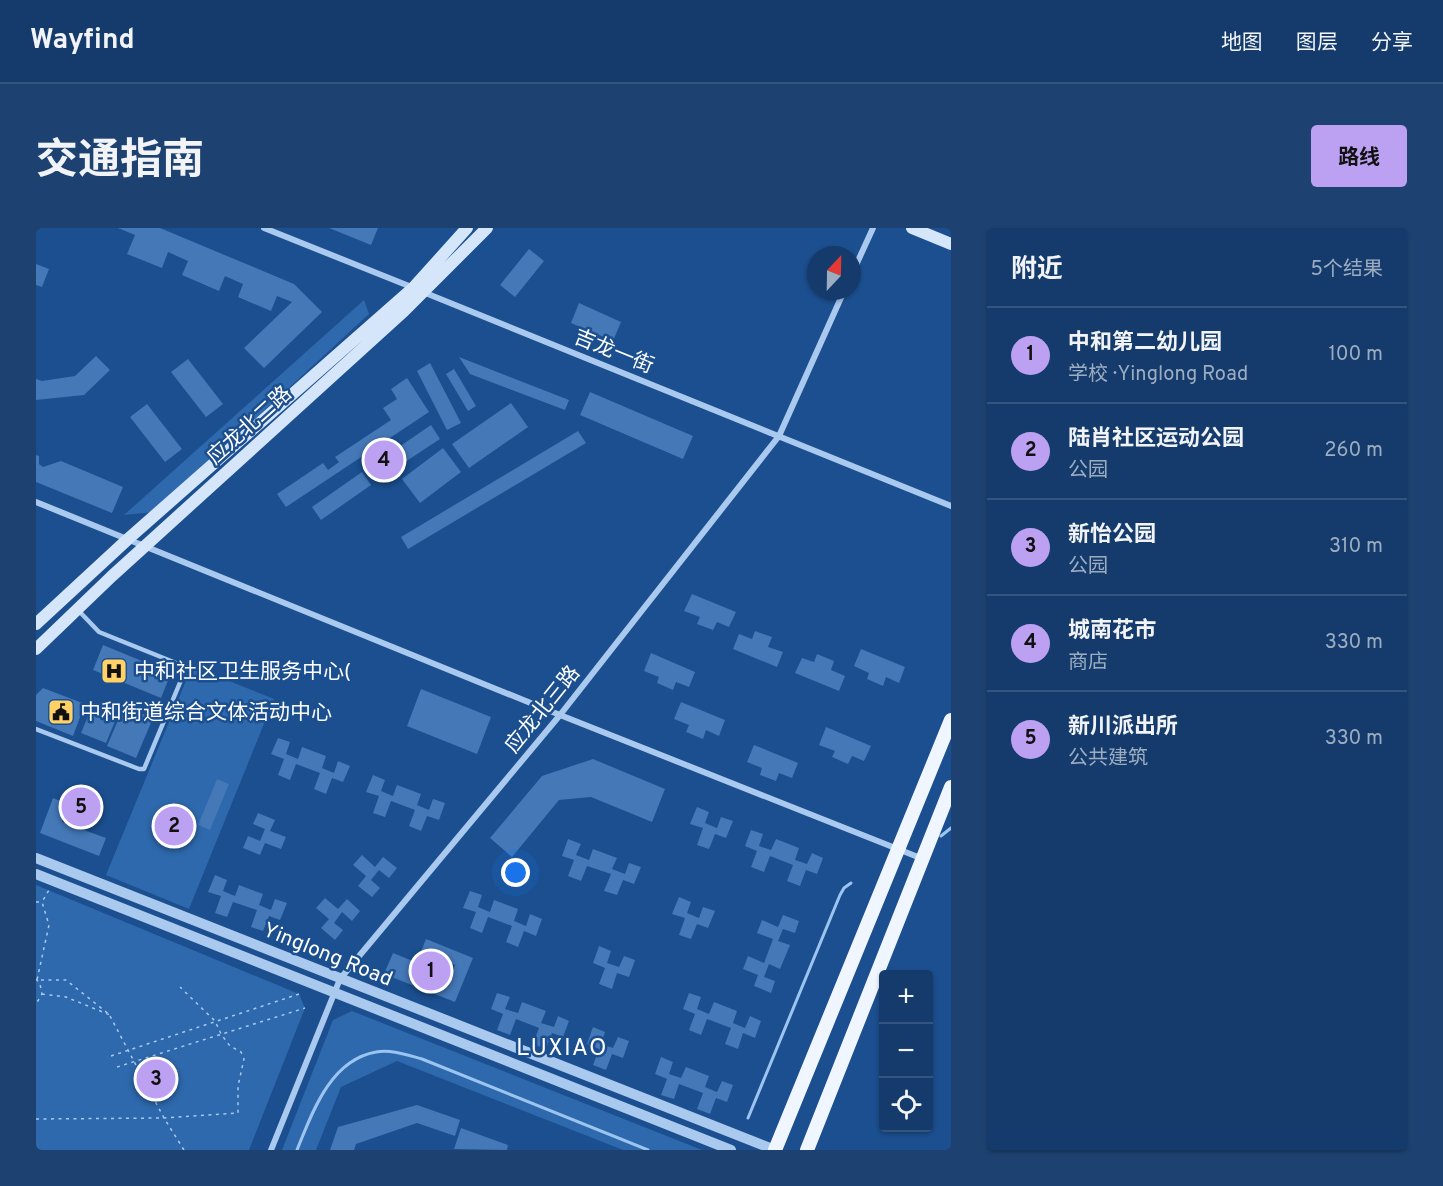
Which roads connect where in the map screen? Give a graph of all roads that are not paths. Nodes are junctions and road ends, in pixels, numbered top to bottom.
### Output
1 (264, 228) edge
2 (467, 228) edge
3 (487, 228) edge
4 (873, 228) edge
5 (912, 228) edge
6 (951, 244) edge
7 (861, 254) edge
8 (418, 290) junction
9 (840, 300) edge
10 (779, 436) junction
11 (36, 502) edge
12 (951, 506) edge
13 (128, 539) junction
14 (145, 546) junction
15 (77, 610) junction
16 (36, 624) edge
17 (36, 650) edge
18 (560, 715) junction
19 (951, 720) edge
20 (36, 729) edge
21 (951, 787) edge
22 (898, 850) junction
23 (36, 858) edge
24 (922, 859) junction
25 (36, 874) edge
26 (340, 979) junction
27 (334, 993) junction
28 (271, 1150) edge
29 (731, 1150) edge
30 (775, 1150) edge
31 (807, 1150) edge

1 - 8 street, 吉龙一街
2 - 8 main road, 应龙北二路
3 - 8 main road, 应龙北二路
4 - 7 street
5 - 6 main road
8 - 10 street, 吉龙一街
8 - 13 main road, 应龙北二路
8 - 14 main road, 应龙北二路
9 - 10 street, 应龙北三路
10 - 12 street, 吉龙一街
10 - 18 street, 应龙北三路
11 - 13 street
13 - 14 street
13 - 16 main road, 应龙北二路
14 - 15 main road, 应龙北二路
14 - 18 street
15 - 17 main road, 应龙北二路
15 - 20 lane
18 - 22 street
18 - 26 street, 应龙北三路
19 - 22 main road
21 - 24 main road
22 - 24 street
22 - 30 main road
23 - 26 street, Yinglong Road
24 - 31 main road
25 - 27 street, Yinglong Road
26 - 27 street, 应龙北三路
26 - 30 street, Yinglong Road
27 - 28 street, 应龙北三路
27 - 29 street, Yinglong Road

